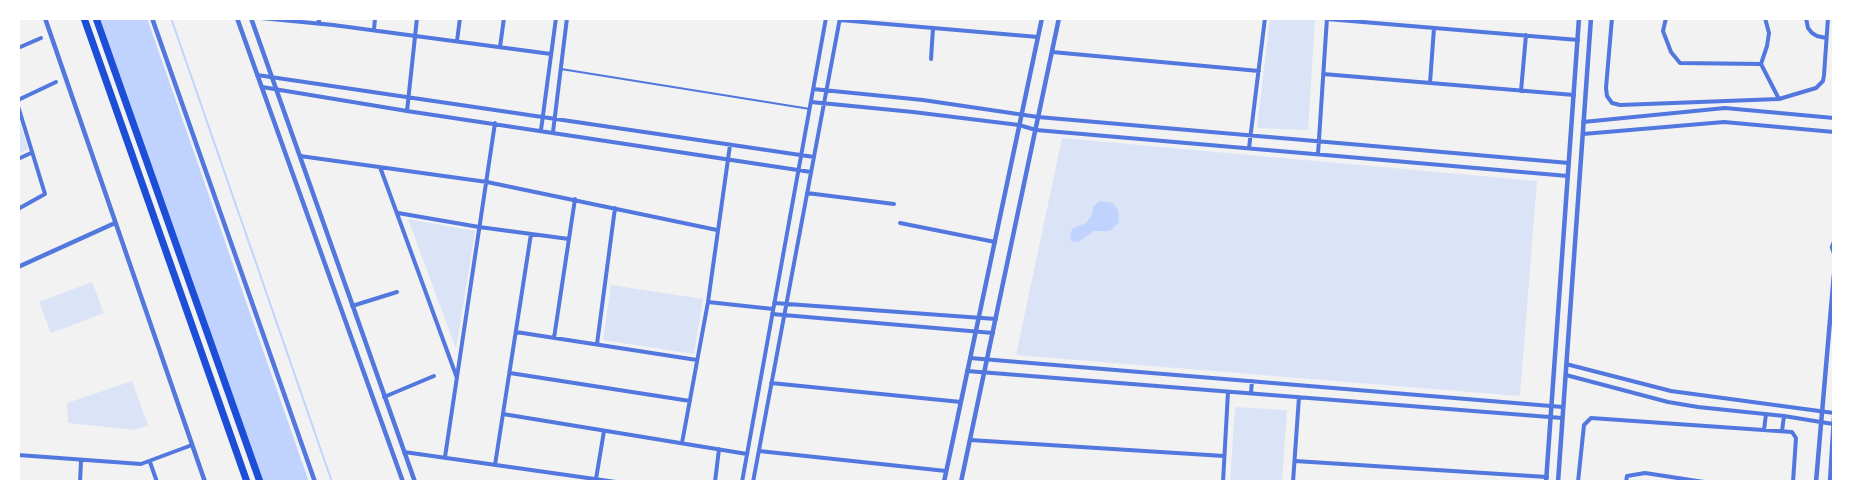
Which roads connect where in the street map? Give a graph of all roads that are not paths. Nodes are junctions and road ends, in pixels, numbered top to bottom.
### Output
1 (45, 18) edge
2 (84, 18) edge
3 (96, 18) edge
4 (152, 18) edge
5 (237, 18) edge
6 (251, 18) edge
7 (261, 18) edge
8 (318, 18) edge
9 (334, 18) edge
10 (375, 18) edge
11 (417, 18) edge
12 (460, 18) edge
13 (504, 18) edge
14 (556, 18) edge
15 (567, 18) edge
16 (826, 18) edge
17 (1042, 18) edge
18 (1059, 18) edge
19 (1265, 18) edge
20 (1327, 18) edge
21 (1579, 18) edge
22 (1591, 18) edge
23 (1612, 18) edge
24 (1666, 18) edge
25 (1765, 18) edge
26 (1806, 18) edge
27 (1828, 18) edge
28 (840, 19) edge
29 (320, 24) junction
30 (333, 25) junction
31 (933, 28) junction
32 (1434, 28) junction
33 (374, 30) junction
34 (1526, 35) junction
35 (415, 36) junction
36 (41, 38) dead end
37 (1038, 38) junction
38 (1826, 38) junction
39 (1578, 39) junction
40 (457, 41) junction
41 (500, 47) junction
42 (18, 48) edge
43 (1052, 52) junction
44 (551, 54) junction
45 (931, 59) dead end
46 (1761, 64) junction
47 (561, 69) junction
48 (1259, 71) junction
49 (1323, 74) junction
50 (257, 75) junction
51 (272, 77) junction
52 (56, 82) dead end
53 (1430, 83) junction
54 (262, 87) junction
55 (276, 89) junction
56 (813, 89) junction
57 (826, 91) junction
58 (1521, 91) junction
59 (1574, 96) junction
60 (409, 98) junction
61 (1779, 99) junction
62 (18, 100) edge
63 (811, 102) junction
64 (824, 104) junction
65 (18, 106) edge
66 (810, 109) junction
67 (407, 111) junction
68 (1021, 114) junction
69 (543, 117) junction
70 (1038, 117) junction
71 (1834, 118) edge
72 (554, 119) junction
73 (1583, 122) junction
74 (495, 123) junction
75 (1018, 126) junction
76 (541, 130) junction
77 (1036, 130) junction
78 (553, 132) junction
79 (1834, 132) edge
80 (1582, 134) junction
81 (1251, 135) junction
82 (1319, 141) junction
83 (730, 146) junction
84 (1249, 148) junction
85 (32, 153) junction
86 (1318, 154) junction
87 (299, 156) junction
88 (801, 156) junction
89 (814, 158) junction
90 (18, 159) edge
91 (729, 159) junction
92 (1569, 163) junction
93 (380, 167) junction
94 (799, 170) junction
95 (811, 172) junction
96 (1568, 176) junction
97 (487, 182) junction
98 (807, 193) junction
99 (575, 199) junction
100 (894, 204) dead end
101 (615, 208) junction
102 (18, 209) edge
103 (398, 213) junction
104 (115, 223) junction
105 (900, 224) dead end
106 (479, 227) junction
107 (717, 230) junction
108 (531, 234) junction
109 (568, 239) junction
110 (995, 242) junction
111 (1834, 242) edge
112 (1834, 253) edge
113 (18, 267) edge
114 (1834, 274) edge
115 (397, 292) dead end
116 (708, 303) junction
117 (786, 305) junction
118 (352, 306) junction
119 (773, 309) junction
120 (785, 315) junction
121 (979, 318) junction
122 (996, 319) junction
123 (976, 331) junction
124 (516, 332) junction
125 (993, 333) junction
126 (554, 338) junction
127 (597, 344) junction
128 (970, 358) junction
129 (698, 360) junction
130 (987, 360) junction
131 (1566, 364) junction
132 (968, 371) junction
133 (985, 372) junction
134 (510, 373) junction
135 (1566, 375) junction
136 (434, 376) dead end
137 (458, 379) junction
138 (1252, 381) junction
139 (771, 383) junction
140 (1228, 392) junction
141 (1251, 393) junction
142 (384, 397) junction
143 (1299, 397) junction
144 (690, 401) junction
145 (961, 402) junction
146 (1552, 406) junction
147 (1563, 407) junction
148 (1822, 412) junction
149 (503, 414) junction
150 (1766, 414) junction
151 (1834, 415) edge
152 (1784, 416) junction
153 (1551, 417) junction
154 (1562, 418) junction
155 (1821, 422) junction
156 (1833, 424) edge
157 (1764, 430) junction
158 (604, 431) junction
159 (1782, 431) junction
160 (970, 440) junction
161 (682, 443) junction
162 (192, 445) junction
163 (720, 449) junction
164 (759, 451) junction
165 (404, 452) junction
166 (747, 454) junction
167 (18, 455) edge
168 (1224, 456) junction
169 (445, 457) junction
170 (81, 461) junction
171 (1295, 461) junction
172 (150, 462) junction
173 (495, 465) junction
174 (946, 471) junction
175 (596, 479) junction
176 (1546, 480) edge
177 (80, 482) edge
178 (157, 482) edge
179 (205, 482) edge
180 (247, 482) edge
181 (260, 482) edge
182 (315, 482) edge
183 (402, 482) edge
184 (414, 482) edge
185 (616, 482) edge
186 (715, 482) edge
187 (742, 482) edge
188 (753, 482) edge
189 (944, 482) edge
190 (961, 482) edge
191 (1223, 482) edge
192 (1293, 482) edge
193 (1558, 482) edge
194 (1578, 482) edge
195 (1626, 482) edge
196 (1704, 482) edge
197 (1793, 482) edge
198 (1816, 482) edge
199 (1830, 482) edge

1 - 104 street
2 - 180 highway
3 - 181 highway
4 - 182 street
5 - 50 street
6 - 51 street
7 - 29 street
8 - 29 street
9 - 30 street
10 - 33 street
11 - 35 street
12 - 40 street
13 - 41 street
14 - 44 street
15 - 47 street
16 - 56 street
17 - 37 street
18 - 43 street
19 - 48 street
20 - 32 street
20 - 49 street
21 - 39 street
22 - 73 street
23 - 61 street
24 - 46 street
25 - 46 street
26 - 38 street
27 - 38 street
28 - 31 street
28 - 57 street
29 - 30 street
30 - 33 street
31 - 37 street
31 - 45 street
32 - 34 street
32 - 53 street
33 - 35 street
34 - 39 street
34 - 58 street
35 - 40 street
35 - 60 street
36 - 42 street
37 - 68 street
38 - 61 street
39 - 59 street
40 - 41 street
41 - 44 street
43 - 48 street
43 - 70 street
44 - 69 street
46 - 61 street
47 - 66 lane
47 - 72 street
48 - 81 street
49 - 53 street
49 - 82 street
50 - 51 street
50 - 54 street
51 - 55 street
51 - 60 street
52 - 62 street
53 - 58 street
54 - 55 street
54 - 183 street
55 - 67 street
55 - 87 street
56 - 57 street
56 - 63 street
57 - 64 street
57 - 68 street
58 - 59 street
59 - 92 street
60 - 67 street
60 - 69 street
63 - 64 street
63 - 66 street
64 - 75 street
64 - 89 street
65 - 85 street
66 - 88 street
67 - 74 street
68 - 70 street
68 - 75 street
69 - 72 street
69 - 76 street
70 - 77 street
70 - 81 street
71 - 73 street
72 - 78 street
72 - 83 street
73 - 80 street
74 - 76 street
74 - 97 street
75 - 77 street
75 - 110 street
76 - 78 street
77 - 84 street
77 - 122 street
78 - 91 street
79 - 80 street
80 - 131 street
81 - 82 street
81 - 84 street
82 - 86 street
82 - 92 street
83 - 88 street
83 - 91 street
84 - 86 street
85 - 90 street
85 - 102 street
86 - 96 street
87 - 93 street
87 - 118 street
88 - 89 street
88 - 94 street
89 - 95 street
91 - 94 street
91 - 107 street
92 - 96 street
93 - 97 street
93 - 103 street
94 - 95 street
94 - 119 street
95 - 98 street
96 - 146 street
97 - 99 street
97 - 106 street
98 - 100 street
98 - 117 street
99 - 101 street
99 - 109 street
101 - 107 street
101 - 127 street
103 - 106 street
103 - 137 street
104 - 113 street
104 - 162 street
105 - 110 street
106 - 108 street
106 - 137 street
107 - 116 street
108 - 109 street
108 - 124 street
109 - 126 street
110 - 121 street
111 - 112 street
114 - 148 street
115 - 118 street
116 - 119 street
116 - 129 street
117 - 119 street
117 - 120 street
117 - 121 street
118 - 142 street
119 - 120 street
119 - 166 street
120 - 123 street
120 - 139 street
121 - 122 street
121 - 123 street
122 - 125 street
123 - 125 street
123 - 128 street
124 - 126 street
124 - 134 street
125 - 130 street
126 - 127 street
127 - 129 street
128 - 130 street
128 - 132 street
129 - 144 street
130 - 133 street
130 - 138 street
131 - 135 street
131 - 148 street
132 - 133 street
132 - 145 street
133 - 140 street
133 - 160 street
134 - 144 street
134 - 149 street
135 - 147 street
135 - 150 street
136 - 142 street
137 - 169 street
138 - 141 street
138 - 146 street
139 - 145 street
139 - 164 street
140 - 141 street
140 - 168 street
141 - 143 street
142 - 165 street
143 - 153 street
143 - 171 street
144 - 161 street
145 - 174 street
146 - 147 street
146 - 153 street
147 - 154 street
148 - 151 street
148 - 155 street
149 - 158 street
149 - 173 street
150 - 152 street
150 - 157 street
151 - 156 street
152 - 155 street
152 - 159 street
153 - 154 street
153 - 176 street
154 - 193 street
155 - 156 street
155 - 198 street
156 - 199 street
157 - 159 street
157 - 194 street
158 - 161 street
158 - 175 street
159 - 197 street
160 - 168 street
160 - 190 street
161 - 163 street
162 - 172 street
162 - 179 street
163 - 166 street
163 - 186 street
164 - 174 street
164 - 188 street
165 - 169 street
165 - 184 street
166 - 187 street
167 - 170 street
168 - 191 street
169 - 173 street
170 - 172 street
170 - 177 street
171 - 176 street
171 - 192 street
172 - 178 street
173 - 175 street
174 - 189 street
175 - 185 street
195 - 196 street

